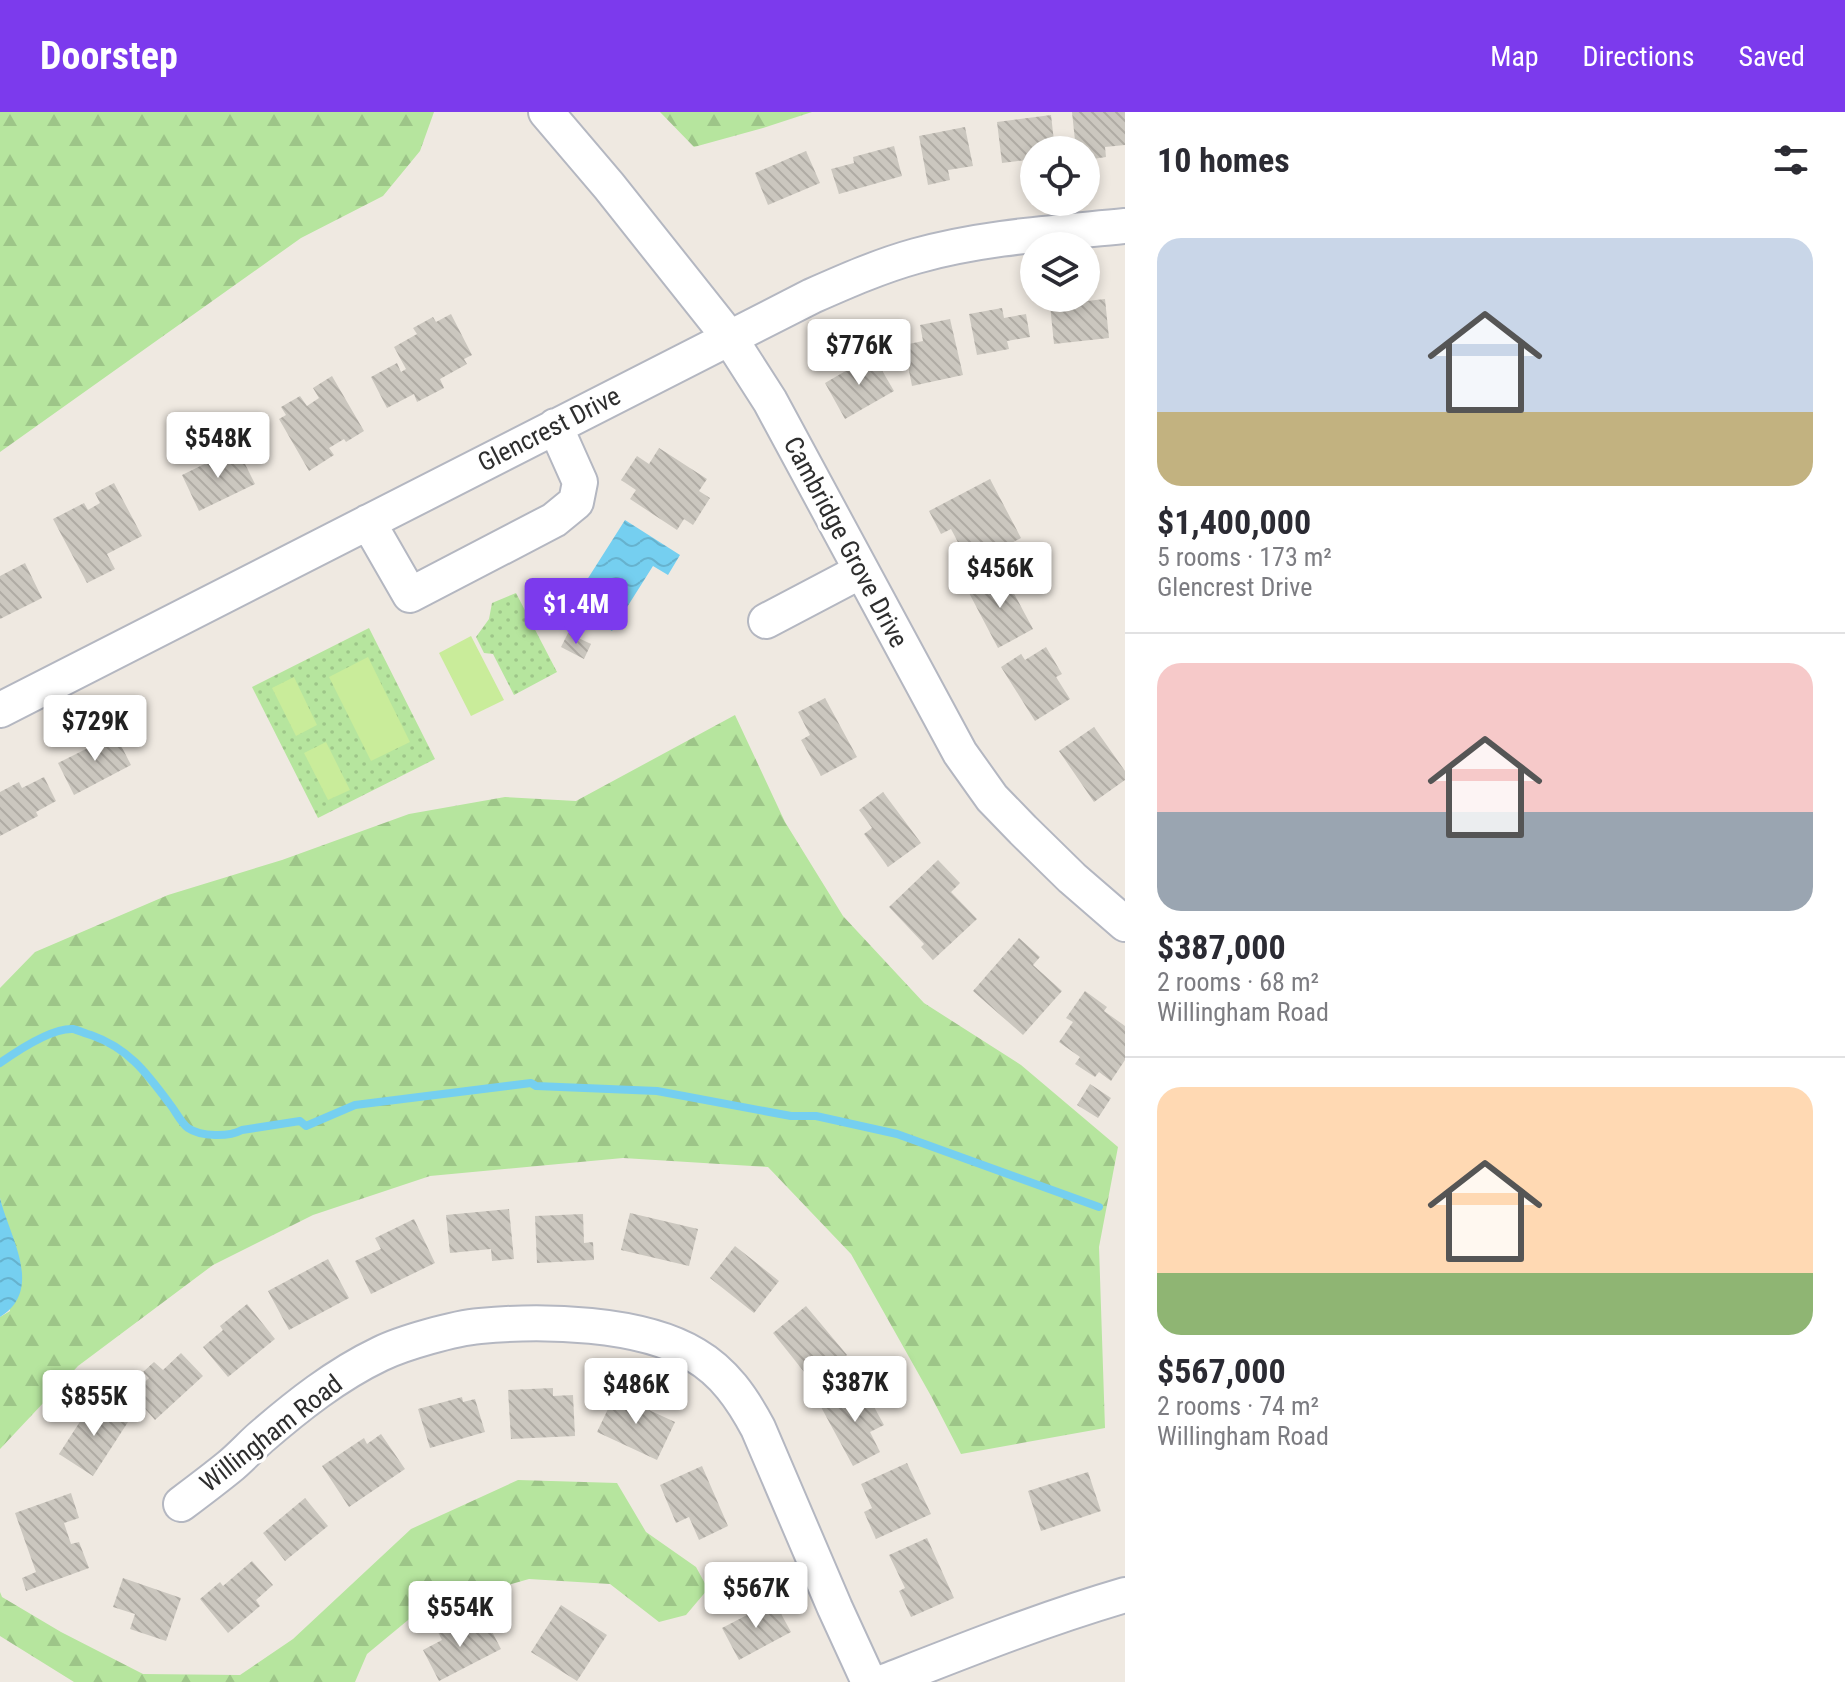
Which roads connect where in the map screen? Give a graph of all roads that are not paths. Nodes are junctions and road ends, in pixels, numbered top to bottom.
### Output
1 (546, 112) edge
2 (1125, 226) edge
3 (729, 337) junction
4 (555, 426) junction
5 (368, 522) junction
6 (861, 571) junction
7 (766, 621) dead end
8 (0, 710) edge
9 (1125, 924) edge
10 (181, 1504) dead end
11 (1125, 1595) edge
12 (869, 1682) edge
13 (884, 1682) edge

1 - 3 street, Cambridge Grove Drive
2 - 3 street, Glencrest Drive
3 - 4 street, Glencrest Drive
3 - 6 street, Cambridge Grove Drive
4 - 5 street, Glencrest Drive
4 - 5 street
5 - 8 street, Glencrest Drive
6 - 7 street
6 - 9 street, Cambridge Grove Drive
10 - 12 street, Willingham Road
11 - 13 street

